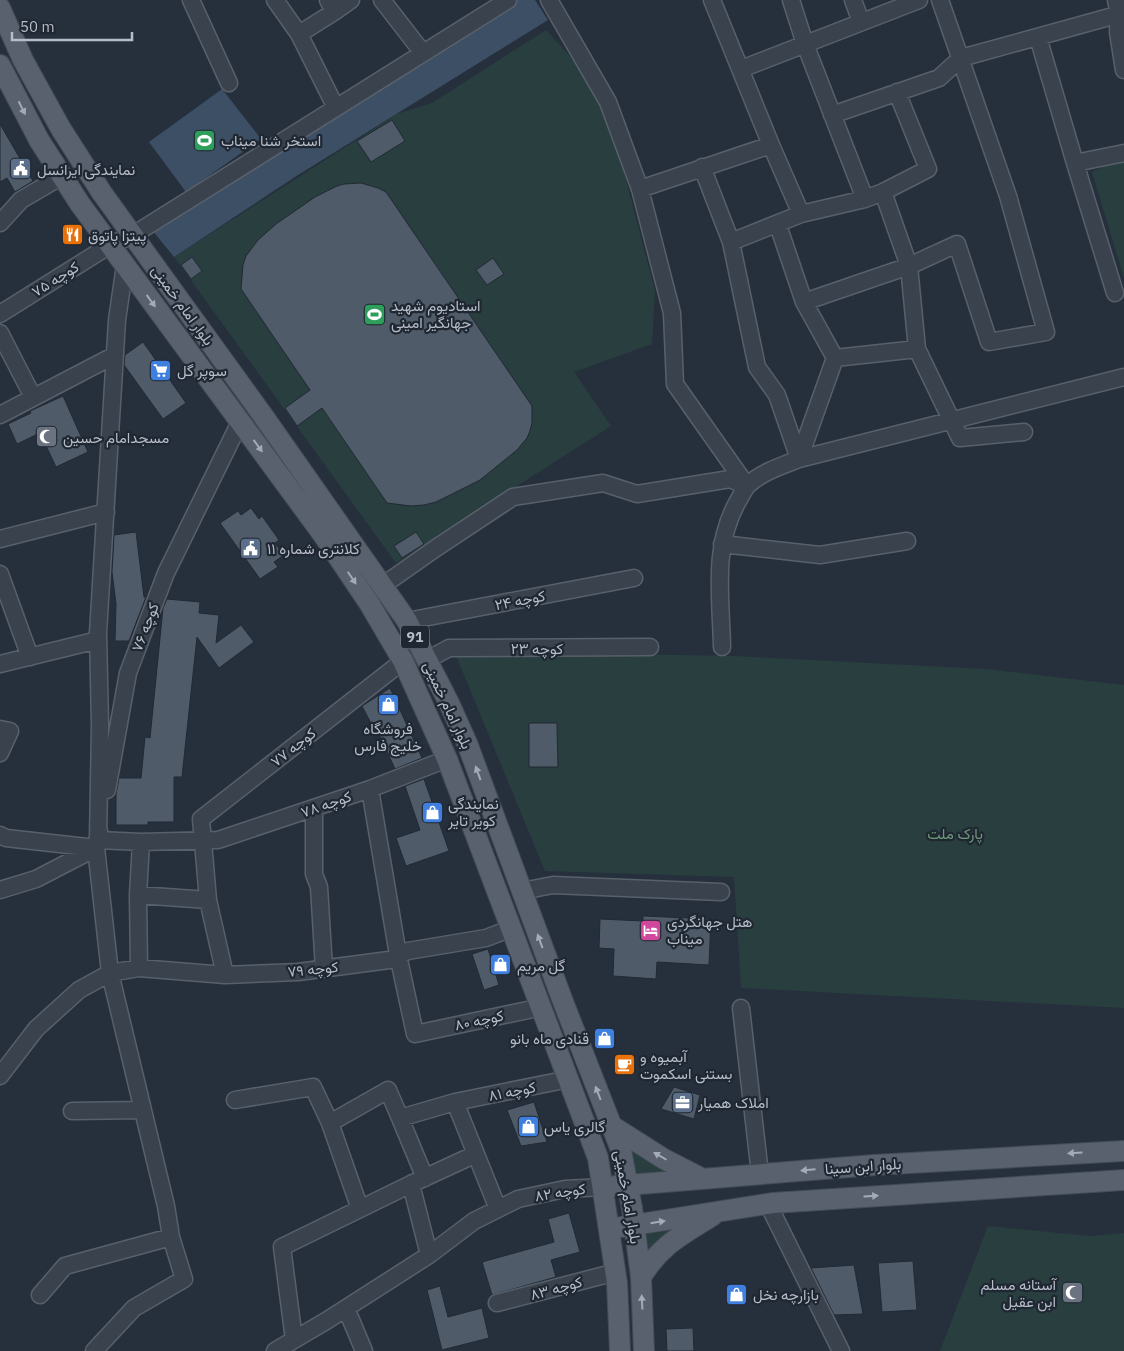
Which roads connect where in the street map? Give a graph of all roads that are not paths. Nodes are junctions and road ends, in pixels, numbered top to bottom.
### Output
1 (192, 0) edge
2 (275, 0) edge
3 (350, 0) edge
4 (382, 0) edge
5 (508, 0) edge
6 (549, 0) edge
7 (712, 0) edge
8 (791, 0) edge
9 (853, 0) edge
10 (919, 0) edge
11 (940, 0) edge
12 (331, 6) edge
13 (0, 8) edge
14 (1120, 9) edge
15 (861, 22) junction
16 (299, 34) junction
17 (1038, 37) junction
18 (805, 44) junction
19 (423, 53) junction
20 (960, 58) junction
21 (0, 65) edge
22 (740, 69) junction
23 (1124, 70) edge
24 (229, 84) dead end
25 (897, 92) junction
26 (336, 108) junction
27 (832, 116) junction
28 (771, 145) junction
29 (1124, 153) edge
30 (1074, 163) junction
31 (702, 167) junction
32 (62, 176) junction
33 (640, 190) junction
34 (883, 192) junction
35 (865, 199) junction
36 (801, 214) junction
37 (0, 223) edge
38 (778, 225) junction
39 (133, 235) junction
40 (731, 242) junction
41 (110, 245) junction
42 (125, 265) junction
43 (909, 266) junction
44 (1116, 293) dead end
45 (804, 302) junction
46 (0, 314) edge
47 (0, 334) edge
48 (917, 350) junction
49 (115, 355) junction
50 (836, 358) junction
51 (1124, 377) edge
52 (33, 398) junction
53 (0, 415) edge
54 (951, 421) junction
55 (240, 422) junction
56 (1024, 432) dead end
57 (799, 459) junction
58 (747, 486) junction
59 (106, 512) junction
60 (0, 539) edge
61 (907, 540) dead end
62 (722, 544) junction
63 (0, 574) edge
64 (634, 578) dead end
65 (382, 586) junction
66 (407, 622) junction
67 (98, 640) junction
68 (650, 647) dead end
69 (722, 647) dead end
70 (30, 657) junction
71 (427, 660) junction
72 (403, 661) junction
73 (0, 664) edge
74 (0, 729) edge
75 (0, 753) edge
76 (447, 759) junction
77 (370, 789) junction
78 (314, 808) junction
79 (0, 835) edge
80 (141, 842) junction
81 (202, 842) junction
82 (97, 844) junction
83 (0, 890) edge
84 (522, 892) junction
85 (721, 892) dead end
86 (138, 895) junction
87 (208, 900) junction
88 (512, 928) junction
89 (398, 955) junction
90 (139, 968) junction
91 (324, 969) junction
92 (110, 972) junction
93 (224, 975) junction
94 (542, 1007) junction
95 (741, 1008) dead end
96 (0, 1076) edge
97 (569, 1080) junction
98 (235, 1100) dead end
99 (455, 1102) junction
100 (142, 1110) junction
101 (72, 1111) dead end
102 (400, 1118) junction
103 (330, 1123) junction
104 (612, 1126) junction
105 (1124, 1151) edge
106 (476, 1154) junction
107 (760, 1174) junction
108 (703, 1178) junction
109 (1124, 1180) edge
110 (418, 1181) junction
111 (627, 1185) junction
112 (603, 1187) junction
113 (768, 1204) junction
114 (360, 1209) junction
115 (498, 1209) junction
116 (719, 1212) junction
117 (634, 1225) junction
118 (610, 1229) junction
119 (171, 1238) junction
120 (429, 1254) junction
121 (616, 1272) junction
122 (641, 1277) junction
123 (40, 1295) dead end
124 (497, 1303) dead end
125 (346, 1308) junction
126 (294, 1340) junction
127 (94, 1351) edge
128 (275, 1351) edge
129 (364, 1351) edge
130 (620, 1351) edge
131 (644, 1351) edge
132 (841, 1351) edge

1 - 24 street
2 - 16 street
3 - 12 street
4 - 19 street
5 - 19 street, کوچه ۷۵
6 - 33 street
7 - 22 street
8 - 18 street
9 - 15 street
10 - 15 street
11 - 20 street
12 - 16 street
13 - 39 main road, بلوار امام خمینی / 91
14 - 17 street
14 - 23 street
15 - 18 street
16 - 26 street
17 - 20 street
17 - 30 street
18 - 22 street
18 - 27 street
19 - 26 street, کوچه ۷۵
20 - 25 street
20 - 43 street
21 -> 32 main road, بلوار امام خمینی / 91
22 - 28 street
25 - 27 street
25 - 34 street
26 - 39 street, کوچه ۷۵
27 - 35 street
28 - 31 street
28 - 36 street
29 - 30 street
30 - 44 street
31 - 33 street
31 - 40 street
32 - 37 street
32 - 41 main road, بلوار امام خمینی / 91
33 - 58 street
34 - 35 street
34 - 43 street
35 - 36 street
36 - 38 street
38 - 40 street
38 - 45 street
39 - 41 street, کوچه ۷۵
39 - 65 main road, بلوار امام خمینی / 91
40 - 57 street
41 - 42 main road, بلوار امام خمینی / 91
41 - 46 street, کوچه ۷۵
42 - 49 street
42 -> 55 main road, بلوار امام خمینی / 91
43 - 45 street
43 - 48 street
45 - 50 street
47 - 52 street
48 - 50 street
48 - 54 street
49 - 52 street
49 - 59 street
50 - 57 street
51 - 54 street
52 - 53 street
54 - 56 street
54 - 57 street
55 -> 72 main road, بلوار امام خمینی / 91
55 - 82 street, کوچه ۷۶
57 - 58 street
58 - 62 street
58 - 65 street
59 - 60 street
59 - 67 street
61 - 62 street
62 - 69 street
63 - 70 street
64 - 66 street, کوچه ۲۴
65 - 66 main road, بلوار امام خمینی / 91
66 - 71 main road, بلوار امام خمینی / 91
67 - 70 street
67 - 82 street
68 - 71 street, کوچه ۲۳
70 - 73 street
84 -> 71 main road, بلوار امام خمینی / 91
72 - 76 main road, بلوار امام خمینی / 91
72 - 81 street, کوچه ۷۷
74 - 75 street
76 - 77 street, کوچه ۷۸
76 - 88 main road, بلوار امام خمینی / 91
77 - 78 street, کوچه ۷۸
77 - 89 street
78 - 81 street, کوچه ۷۸
78 - 91 street
79 - 82 street, کوچه ۷۸
80 - 81 street, کوچه ۷۸
80 - 82 street, کوچه ۷۸
80 - 86 street
81 - 87 street
82 - 83 street
82 - 92 street
84 - 85 street
104 -> 84 main road, بلوار امام خمینی / 91
86 - 87 street
86 - 90 street
87 - 93 street
88 - 89 street, کوچه ۷۹
88 - 94 main road, بلوار امام خمینی / 91
89 - 91 street, کوچه ۷۹
89 - 94 street, کوچه ۸۰
90 - 92 street, کوچه ۷۹
90 - 93 street, کوچه ۷۹
91 - 93 street, کوچه ۷۹
92 - 96 street
92 - 100 street
94 - 97 main road, بلوار امام خمینی / 91
95 - 107 street
97 - 99 street, کوچه ۸۱
97 - 112 main road, بلوار امام خمینی / 91
98 - 103 street
99 - 102 street, کوچه ۸۱
99 - 106 street
100 - 101 street
100 - 119 street
102 - 103 street
102 - 110 street
103 - 114 street
108 -> 104 main road
104 - 111 main road, بلوار امام خمینی / 91
105 -> 107 main road, بلوار ابن سینا
106 - 110 street
106 - 115 street
107 - 108 main road, بلوار ابن سینا
108 - 111 main road, بلوار ابن سینا
113 -> 109 main road, بلوار ابن سینا
110 - 114 street
110 - 120 street
111 - 112 main road, بلوار ابن سینا
111 - 117 main road, بلوار امام خمینی / 91
112 - 115 street, کوچه ۸۲
112 - 118 main road, بلوار امام خمینی / 91
113 - 116 main road, بلوار ابن سینا
113 - 132 street
114 - 126 street
115 - 120 street, کوچه ۸۲
117 -> 116 main road, بلوار ابن سینا
116 - 122 main road
117 - 118 main road, بلوار ابن سینا
117 - 122 main road, بلوار امام خمینی / 91
118 - 121 main road, بلوار امام خمینی / 91
119 - 123 street
119 - 127 street
120 - 125 street, کوچه ۸۲
121 - 124 street, کوچه ۸۳
121 - 130 main road, بلوار امام خمینی / 91
131 -> 122 main road, بلوار امام خمینی / 91
125 - 126 street, کوچه ۸۲
125 - 129 street
126 - 128 street, کوچه ۸۲

